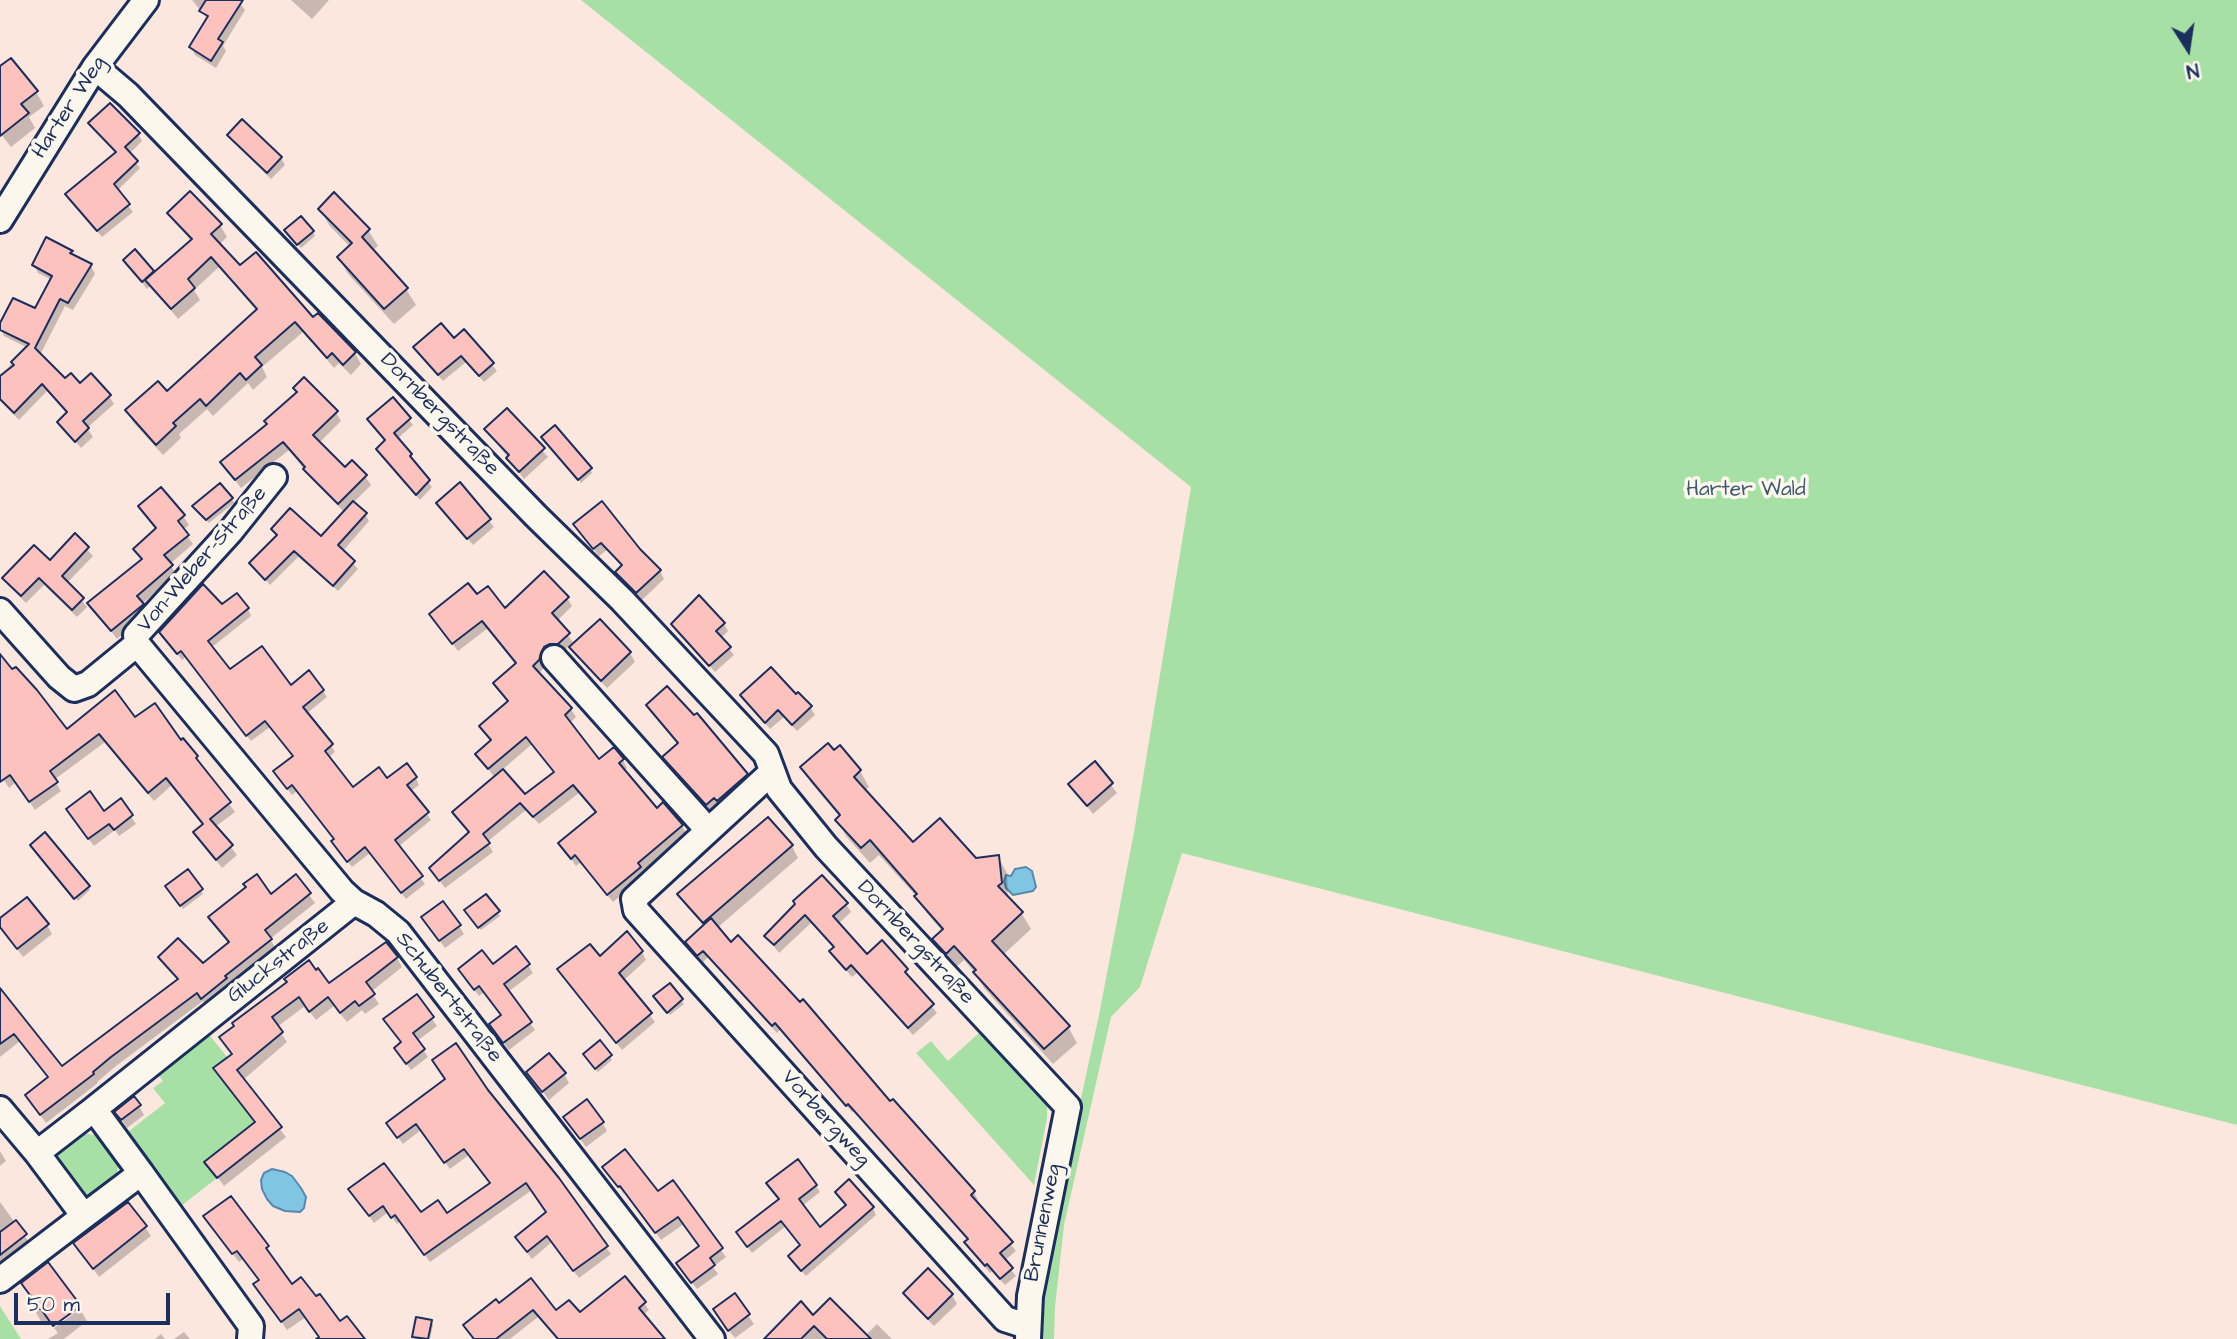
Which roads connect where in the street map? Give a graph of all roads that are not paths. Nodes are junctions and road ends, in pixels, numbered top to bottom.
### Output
1 (146, 0) edge
2 (95, 67) junction
3 (0, 220) edge
4 (274, 477) dead end
5 (0, 611) edge
6 (137, 644) junction
7 (554, 658) dead end
8 (772, 772) junction
9 (708, 830) junction
10 (354, 902) junction
11 (1068, 1107) joint
12 (0, 1109) edge
13 (94, 1109) junction
14 (37, 1153) junction
15 (141, 1173) junction
16 (84, 1216) junction
17 (0, 1280) edge
18 (1028, 1333) edge
19 (250, 1339) edge
20 (712, 1339) edge

1 - 2 street, Harter Weg
2 - 3 street, Harter Weg
2 - 8 street, Dornbergstraße
4 - 6 street, Von-Weber-Straße
5 - 6 street
6 - 10 street, Schubertstraße
7 - 9 street
8 - 9 street
8 - 11 street, Dornbergstraße
9 - 18 street, Vorbergweg
10 - 13 street, Gluckstraße
10 - 20 street, Schubertstraße
11 - 18 street, Brunnenweg
12 - 14 street
13 - 14 street, Gluckstraße
13 - 15 street
14 - 16 street
15 - 16 street
15 - 19 street
16 - 17 street

